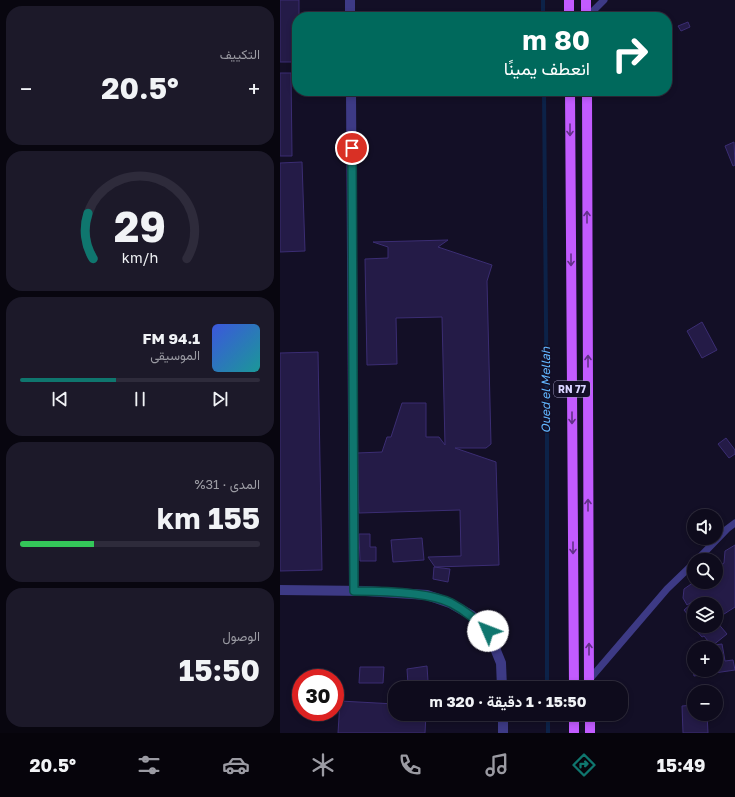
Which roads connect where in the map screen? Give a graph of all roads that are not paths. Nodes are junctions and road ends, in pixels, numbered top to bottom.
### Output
1 (350, 0) edge
2 (569, 0) edge
3 (586, 0) edge
4 (604, 0) edge
5 (350, 12) edge
6 (569, 12) edge
7 (587, 12) edge
8 (592, 12) edge
9 (351, 96) edge
10 (570, 96) edge
11 (587, 96) edge
12 (735, 523) edge
13 (703, 553) edge
14 (687, 569) edge
15 (280, 590) edge
16 (354, 591) junction
17 (502, 681) edge
18 (574, 681) edge
19 (589, 681) edge
20 (591, 681) edge
21 (503, 721) edge
22 (574, 721) edge
23 (590, 721) edge
24 (503, 733) edge
25 (574, 733) edge
26 (590, 733) edge

1 - 5 street
2 - 6 main road
3 - 7 main road
4 - 8 lane
9 - 16 street
10 -> 18 main road, RN 77
19 -> 11 main road, RN 77
12 - 13 lane
14 - 20 lane
15 - 16 street
16 - 17 street
21 - 24 street
22 - 25 main road
23 - 26 main road

